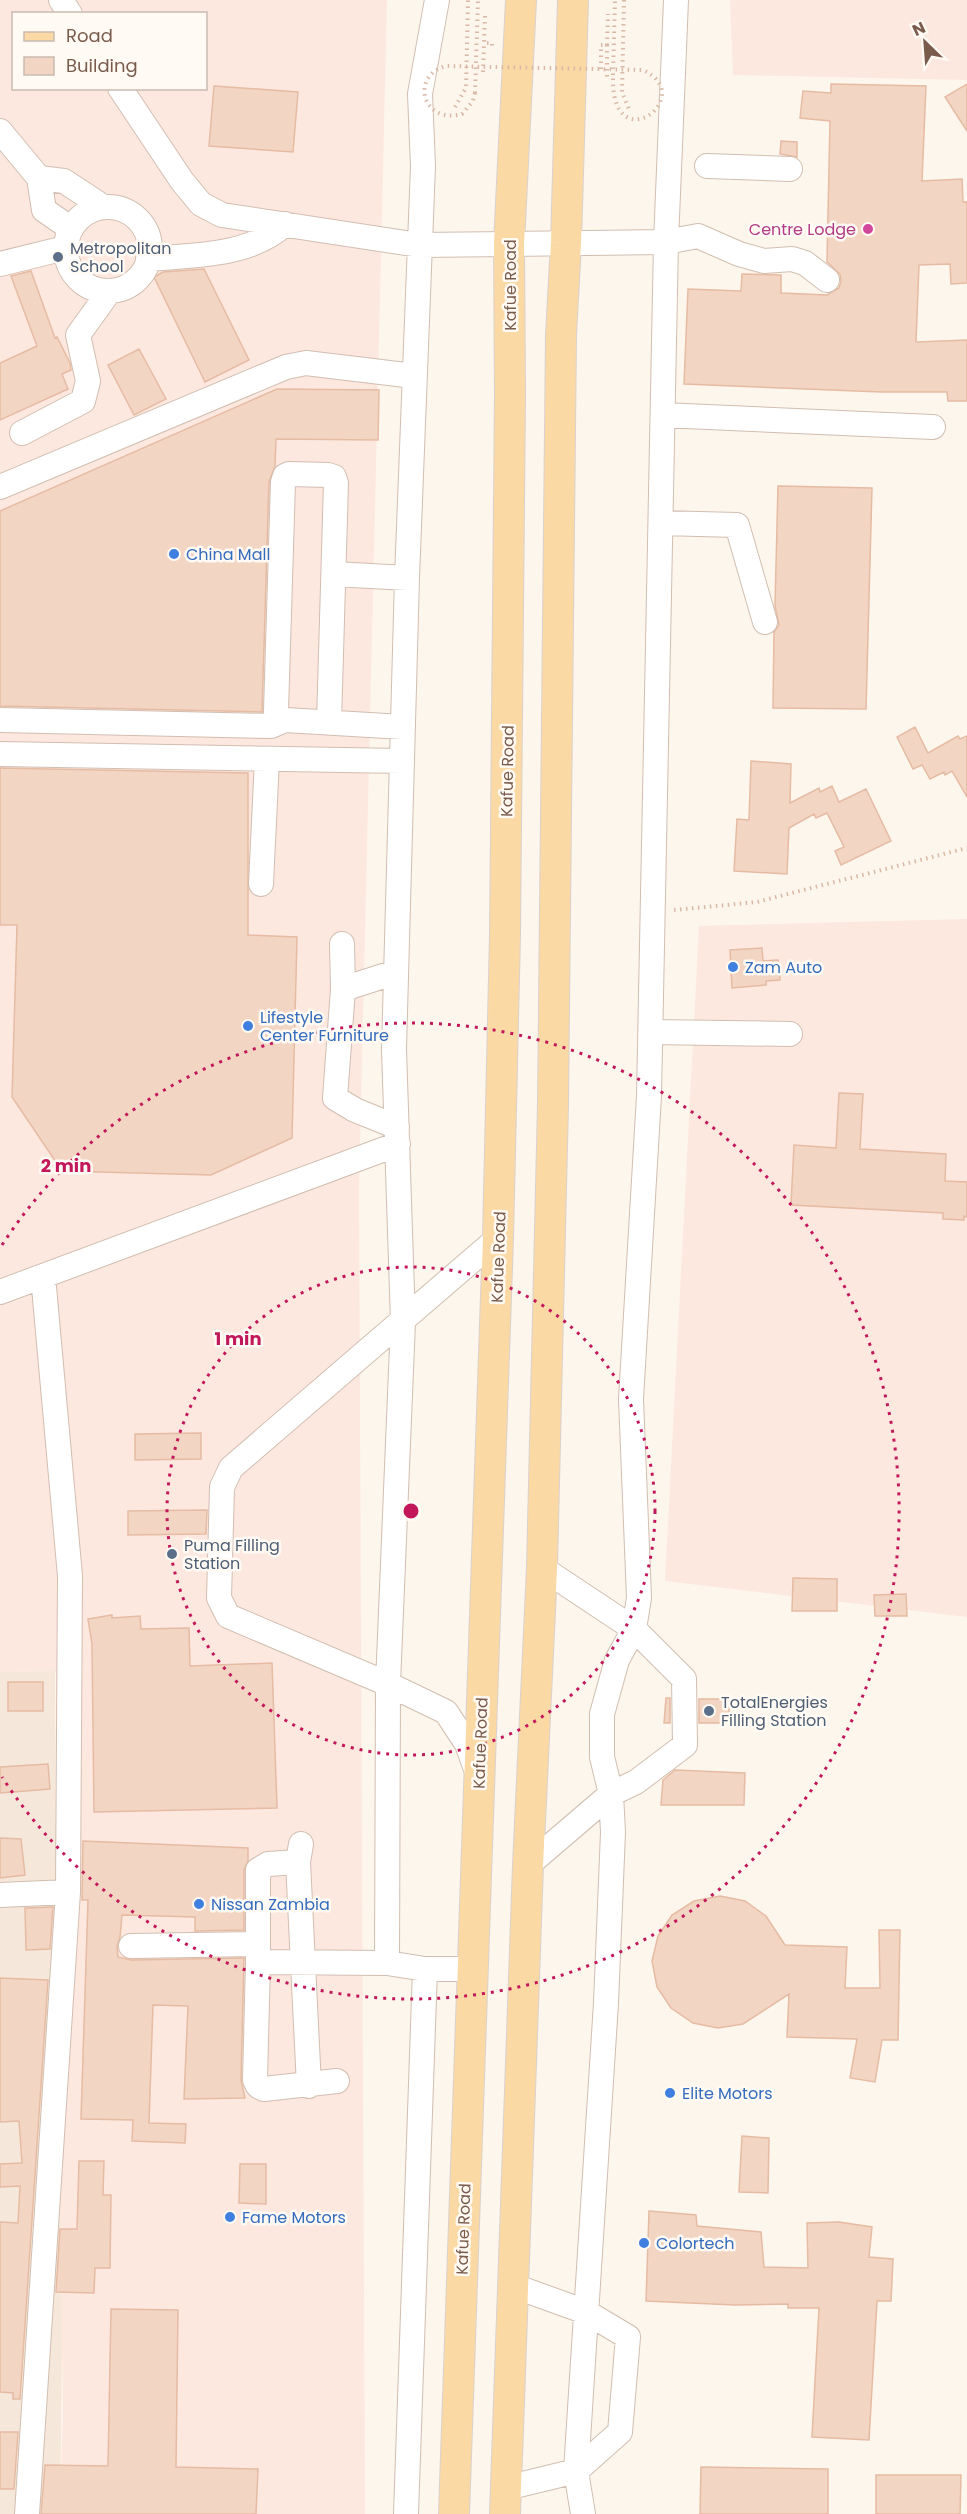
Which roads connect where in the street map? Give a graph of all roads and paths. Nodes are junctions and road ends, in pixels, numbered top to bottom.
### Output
1 (437, 0) edge
2 (468, 0) edge
3 (478, 0) edge
4 (521, 0) edge
5 (573, 0) edge
6 (615, 0) edge
7 (624, 0) edge
8 (676, 0) edge
9 (608, 14) dead end
10 (484, 16) dead end
11 (484, 42) junction
12 (607, 45) junction
13 (492, 51) dead end
14 (492, 59) dead end
15 (492, 67) junction
16 (601, 69) junction
17 (483, 72) dead end
18 (607, 78) dead end
19 (121, 90) edge
20 (455, 107) dead end
21 (629, 109) dead end
22 (0, 131) edge
23 (707, 166) dead end
24 (790, 169) dead end
25 (39, 178) junction
26 (102, 206) junction
27 (285, 224) junction
28 (68, 238) junction
29 (666, 242) junction
30 (566, 243) junction
31 (509, 244) junction
32 (419, 245) junction
33 (148, 260) junction
34 (0, 264) edge
35 (827, 280) dead end
36 (109, 292) junction
37 (414, 376) junction
38 (663, 415) junction
39 (933, 428) dead end
40 (22, 433) dead end
41 (0, 486) edge
42 (661, 523) junction
43 (334, 574) junction
44 (407, 578) junction
45 (765, 621) dead end
46 (0, 720) edge
47 (285, 720) junction
48 (329, 723) junction
49 (403, 727) junction
50 (0, 754) edge
51 (267, 759) junction
52 (402, 761) junction
53 (967, 848) edge
54 (261, 884) dead end
55 (654, 905) junction
56 (342, 944) dead end
57 (396, 972) junction
58 (343, 989) junction
59 (651, 1032) junction
60 (790, 1034) dead end
61 (398, 1135) junction
62 (498, 1238) junction
63 (43, 1276) junction
64 (0, 1292) edge
65 (403, 1322) junction
66 (542, 1568) junction
67 (634, 1629) junction
68 (388, 1684) junction
69 (479, 1777) junction
70 (611, 1794) junction
71 (528, 1865) junction
72 (68, 1892) junction
73 (0, 1895) edge
74 (131, 1946) dead end
75 (258, 1953) junction
76 (302, 1963) junction
77 (387, 1963) junction
78 (425, 1969) junction
79 (471, 1969) junction
80 (337, 2081) dead end
81 (309, 2086) junction
82 (514, 2286) junction
83 (586, 2312) junction
84 (576, 2471) junction
85 (505, 2501) edge
86 (27, 2514) edge
87 (406, 2514) edge
88 (454, 2514) edge
89 (583, 2514) edge

1 - 32 street
2 - 20 path
3 - 15 path, bridge
4 - 31 main road, Kafue Road
5 - 30 main road
6 - 16 path, bridge
7 - 21 path
8 - 29 street
9 - 12 path
10 - 11 path
11 - 13 path
11 - 17 path, bridge
12 - 16 path
12 - 18 path, bridge
14 - 15 path, bridge
15 - 16 path, bridge
19 - 27 street
22 - 25 street
23 - 24 street
25 - 26 street
25 - 28 street
26 - 28 street
26 - 33 street
27 - 32 street
27 - 33 street
28 - 34 street
28 - 36 street
29 - 30 street
29 - 35 street
29 - 38 street
30 - 31 street
30 - 66 main road
31 - 32 street
31 - 62 main road, Kafue Road
32 - 37 street
33 - 36 street
36 - 40 street
37 - 41 street
37 - 44 street
38 - 39 street
38 - 42 street
42 - 45 street
42 - 55 street
43 - 44 street
43 - 47 street
43 - 48 street
44 - 49 street
46 - 47 street
47 - 48 street
48 - 49 street
49 - 52 street
50 - 51 street
51 - 52 street
51 - 54 street
52 - 57 street
53 - 55 path
55 - 59 street
56 - 58 street
57 - 58 street
57 - 61 street
58 - 61 street
59 - 60 street
59 - 67 street
61 - 63 street
61 - 65 street
62 - 65 street
62 - 69 main road, Kafue Road
63 - 64 street
63 - 72 street
65 - 68 street
65 - 68 street
66 - 67 street
66 - 71 main road
67 - 70 street
67 - 70 street
68 - 69 street
68 - 77 street
69 - 79 main road, Kafue Road
70 - 71 street
70 - 83 street
71 - 82 main road
72 - 73 street
72 - 86 street
74 - 75 street
75 - 76 street
75 - 76 street
75 - 81 street
76 - 77 street
76 - 81 street
77 - 78 street
78 - 79 street
78 - 87 street
79 - 88 main road, Kafue Road
80 - 81 street
82 - 83 street
82 - 85 main road
83 - 84 street
83 - 84 street
84 - 85 street
84 - 89 street

